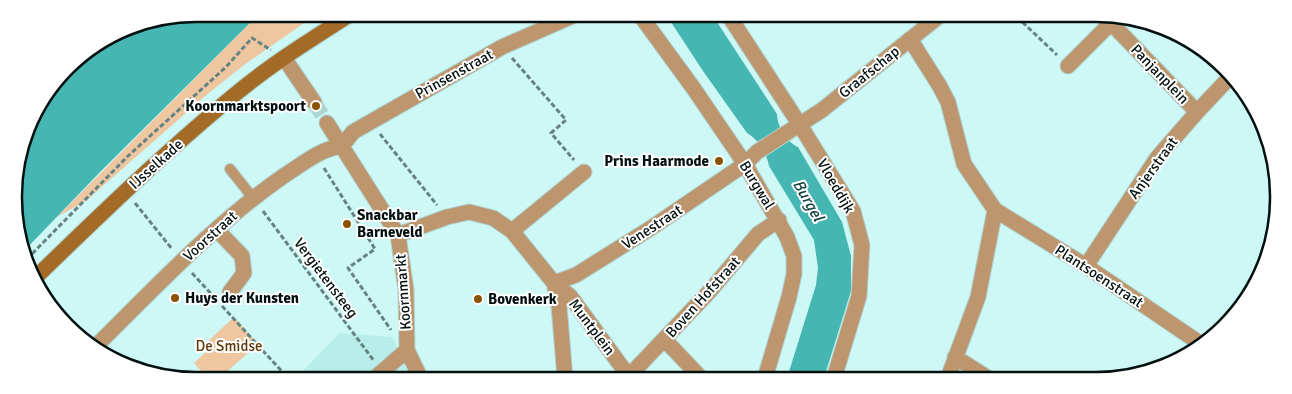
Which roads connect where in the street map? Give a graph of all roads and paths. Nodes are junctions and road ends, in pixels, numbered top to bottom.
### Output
1 (645, 22) edge
2 (733, 22) edge
3 (931, 22) edge
4 (1022, 22) edge
5 (338, 23) edge
6 (558, 23) edge
7 (1110, 24) edge
8 (1112, 24) edge
9 (910, 39) junction
10 (502, 47) junction
11 (284, 58) junction
12 (1068, 66) joint
13 (1225, 82) edge
14 (314, 102) tunnel mouth
15 (1197, 112) junction
16 (370, 122) junction
17 (327, 123) tunnel mouth
18 (793, 129) junction
19 (342, 146) junction
20 (756, 152) joint
21 (316, 155) junction
22 (745, 164) junction
23 (230, 169) dead end
24 (584, 172) joint
25 (125, 191) junction
26 (253, 198) junction
27 (995, 210) junction
28 (447, 217) junction
29 (779, 220) junction
30 (217, 230) junction
31 (512, 231) junction
32 (398, 235) junction
33 (32, 254) edge
34 (182, 261) junction
35 (1086, 266) junction
36 (40, 273) edge
37 (554, 283) junction
38 (230, 292) dead end
39 (665, 340) junction
40 (1194, 340) edge
41 (100, 342) edge
42 (407, 350) junction
43 (955, 357) junction
44 (282, 372) edge
45 (378, 372) edge
46 (381, 372) edge
47 (418, 372) edge
48 (565, 372) edge
49 (626, 372) edge
50 (635, 372) edge
51 (695, 372) edge
52 (767, 372) edge
53 (836, 372) edge
54 (950, 372) edge
55 (979, 372) edge

1 - 22 street, Burgwal
2 - 18 street, Vloeddijk
3 - 9 street, Graafschap
4 - 12 path
5 - 11 street, IJsselkade
6 - 10 street, Prinsenstraat
7 - 12 street, Panjanplein
8 - 15 street, Panjanplein
9 - 18 street, Graafschap
9 - 27 street
10 - 16 street, Prinsenstraat
10 - 24 path
11 - 14 street
11 - 25 street, IJsselkade
11 - 33 path
13 - 15 street, Anjerstraat
15 - 35 street, Anjerstraat
16 - 19 street, Prinsenstraat
16 - 28 path
17 - 19 street, Koornmarkt
18 - 20 street, Graafschap
18 - 53 street, Vloeddijk
19 - 21 street, Voorstraat
19 - 32 street, Koornmarkt
20 - 22 street, Venestraat
21 - 26 street, Voorstraat
21 - 42 path
22 - 29 street, Burgwal
22 - 37 street, Venestraat
23 - 26 lane
24 - 31 street
25 - 34 path
25 - 36 street, IJsselkade
26 - 30 street, Voorstraat
26 - 45 path, Vergietensteeg
27 - 35 street, Plantsoenstraat
27 - 43 street
28 - 31 street, Koornmarkt
28 - 32 street, Koornmarkt
29 - 39 street, Boven Hofstraat
29 - 52 street, Burgwal
30 - 34 street, Voorstraat
30 - 38 street
31 - 37 street, Koornmarkt
32 - 42 street, Koornmarkt
34 - 41 street, Voorstraat
34 - 44 path
35 - 40 street, Plantsoenstraat
37 - 48 street, Muntplein
37 - 49 street, Muntplein
39 - 50 street, Boven Hofstraat
39 - 51 street
42 - 46 street
42 - 47 street
43 - 54 street
43 - 55 street

